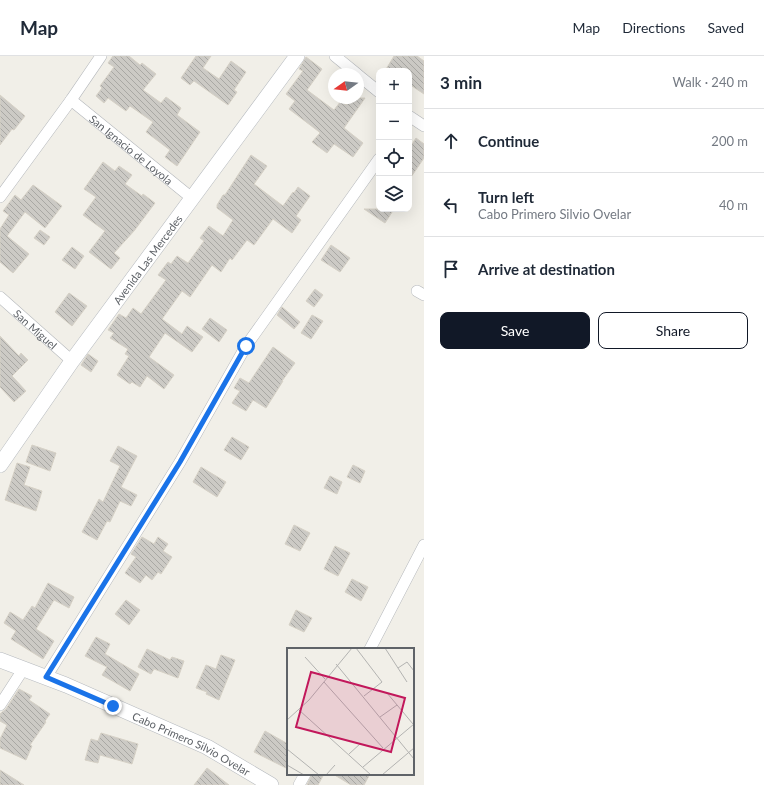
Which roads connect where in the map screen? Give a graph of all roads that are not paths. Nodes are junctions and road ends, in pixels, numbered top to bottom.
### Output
1 (101, 56) edge
2 (297, 56) edge
3 (335, 56) edge
4 (350, 68) edge
5 (364, 79) edge
6 (376, 89) edge
7 (71, 100) junction
8 (412, 119) edge
9 (424, 126) edge
10 (376, 163) edge
11 (0, 197) edge
12 (193, 199) junction
13 (0, 297) edge
14 (72, 361) junction
15 (0, 465) edge
16 (424, 546) edge
17 (371, 648) edge
18 (0, 660) edge
19 (24, 668) junction
20 (46, 677) junction
21 (0, 705) edge
22 (304, 775) edge
23 (271, 785) edge
24 (299, 785) edge

1 - 7 street
2 - 12 street, Avenida Las Mercedes
3 - 4 street
5 - 6 street
7 - 11 street
7 - 12 street, San Ignacio de Loyola
8 - 9 street
10 - 20 street
12 - 14 street, Avenida Las Mercedes
13 - 14 street, San Miguel
14 - 15 street, Avenida Las Mercedes
16 - 17 street
18 - 19 street, Cabo Primero Silvio Ovelar
19 - 20 street, Cabo Primero Silvio Ovelar
19 - 21 street
20 - 23 street, Cabo Primero Silvio Ovelar
22 - 24 street

